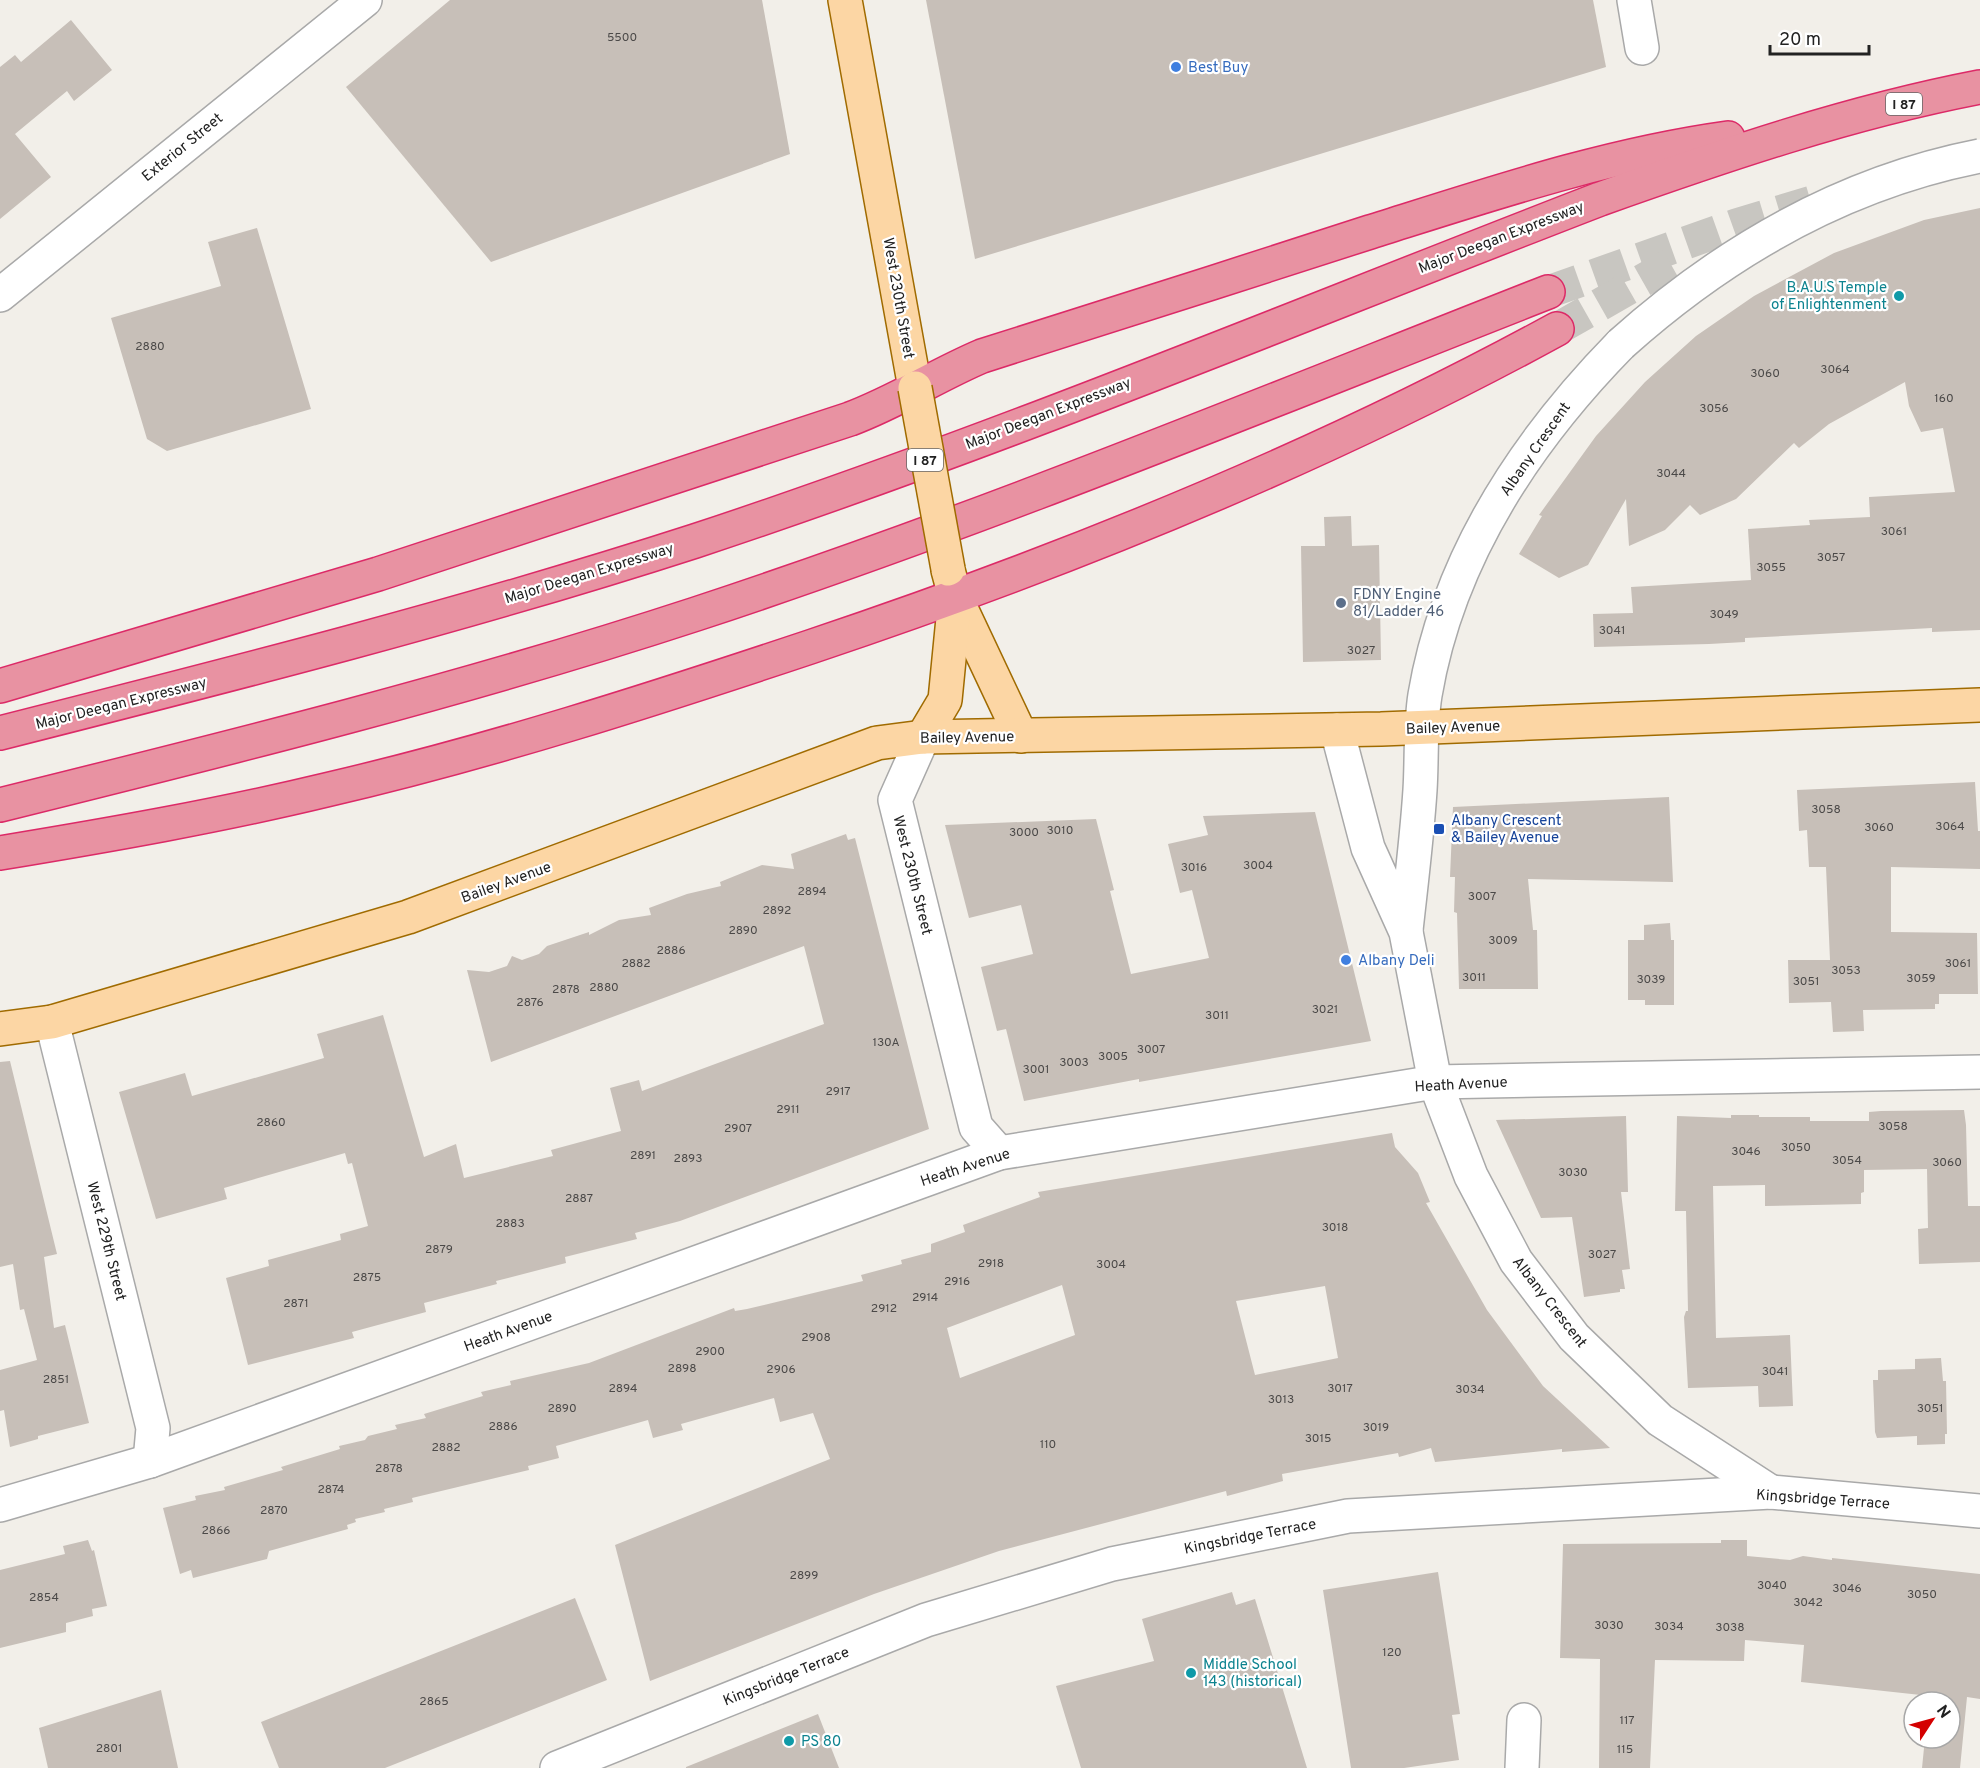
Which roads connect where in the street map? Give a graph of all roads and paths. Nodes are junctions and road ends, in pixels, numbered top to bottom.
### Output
1 (365, 0) edge
2 (845, 0) edge
3 (1634, 0) edge
4 (1642, 48) dead end
5 (1980, 87) edge
6 (1829, 123) junction
7 (1980, 156) edge
8 (1548, 292) tunnel mouth
9 (0, 295) edge
10 (1557, 329) tunnel mouth
11 (915, 388) junction
12 (952, 583) junction
13 (0, 686) edge
14 (1980, 705) edge
15 (1422, 728) junction
16 (1337, 730) junction
17 (0, 733) edge
18 (1021, 736) junction
19 (923, 737) junction
20 (0, 805) edge
21 (0, 853) edge
22 (1406, 932) junction
23 (52, 1022) junction
24 (0, 1029) edge
25 (1980, 1072) edge
26 (1435, 1082) junction
27 (999, 1153) junction
28 (150, 1461) junction
29 (1771, 1492) junction
30 (0, 1504) edge
31 (1980, 1511) edge
32 (1524, 1720) dead end
33 (557, 1768) edge
34 (1522, 1768) edge

1 - 9 street, Exterior Street
2 - 11 main road, West 230th Street
3 - 4 street
5 - 6 highway, Major Deegan Expressway / I 87
6 - 11 highway
6 - 17 highway, Major Deegan Expressway / I 87
7 - 15 street, Albany Crescent, bridge
8 - 20 highway
10 - 12 highway
11 - 12 main road, West 230th Street, bridge
11 - 13 highway
12 - 18 main road, West 230th Street
12 - 19 main road, West 230th Street
12 - 21 highway
14 - 15 main road, Bailey Avenue
15 - 16 main road, Bailey Avenue
15 - 22 street, Albany Crescent
16 - 18 main road, Bailey Avenue
16 - 22 street, Albany Crescent
18 - 19 main road, Bailey Avenue
19 - 23 main road, Bailey Avenue
19 - 27 street, West 230th Street
22 - 26 street, Albany Crescent
23 - 24 main road, Bailey Avenue
23 - 28 street, West 229th Street
25 - 26 street, Heath Avenue
26 - 27 street, Heath Avenue
26 - 29 street, Albany Crescent
27 - 28 street, Heath Avenue
28 - 30 street, Heath Avenue
29 - 31 street, Kingsbridge Terrace
29 - 33 street, Kingsbridge Terrace
32 - 34 street

